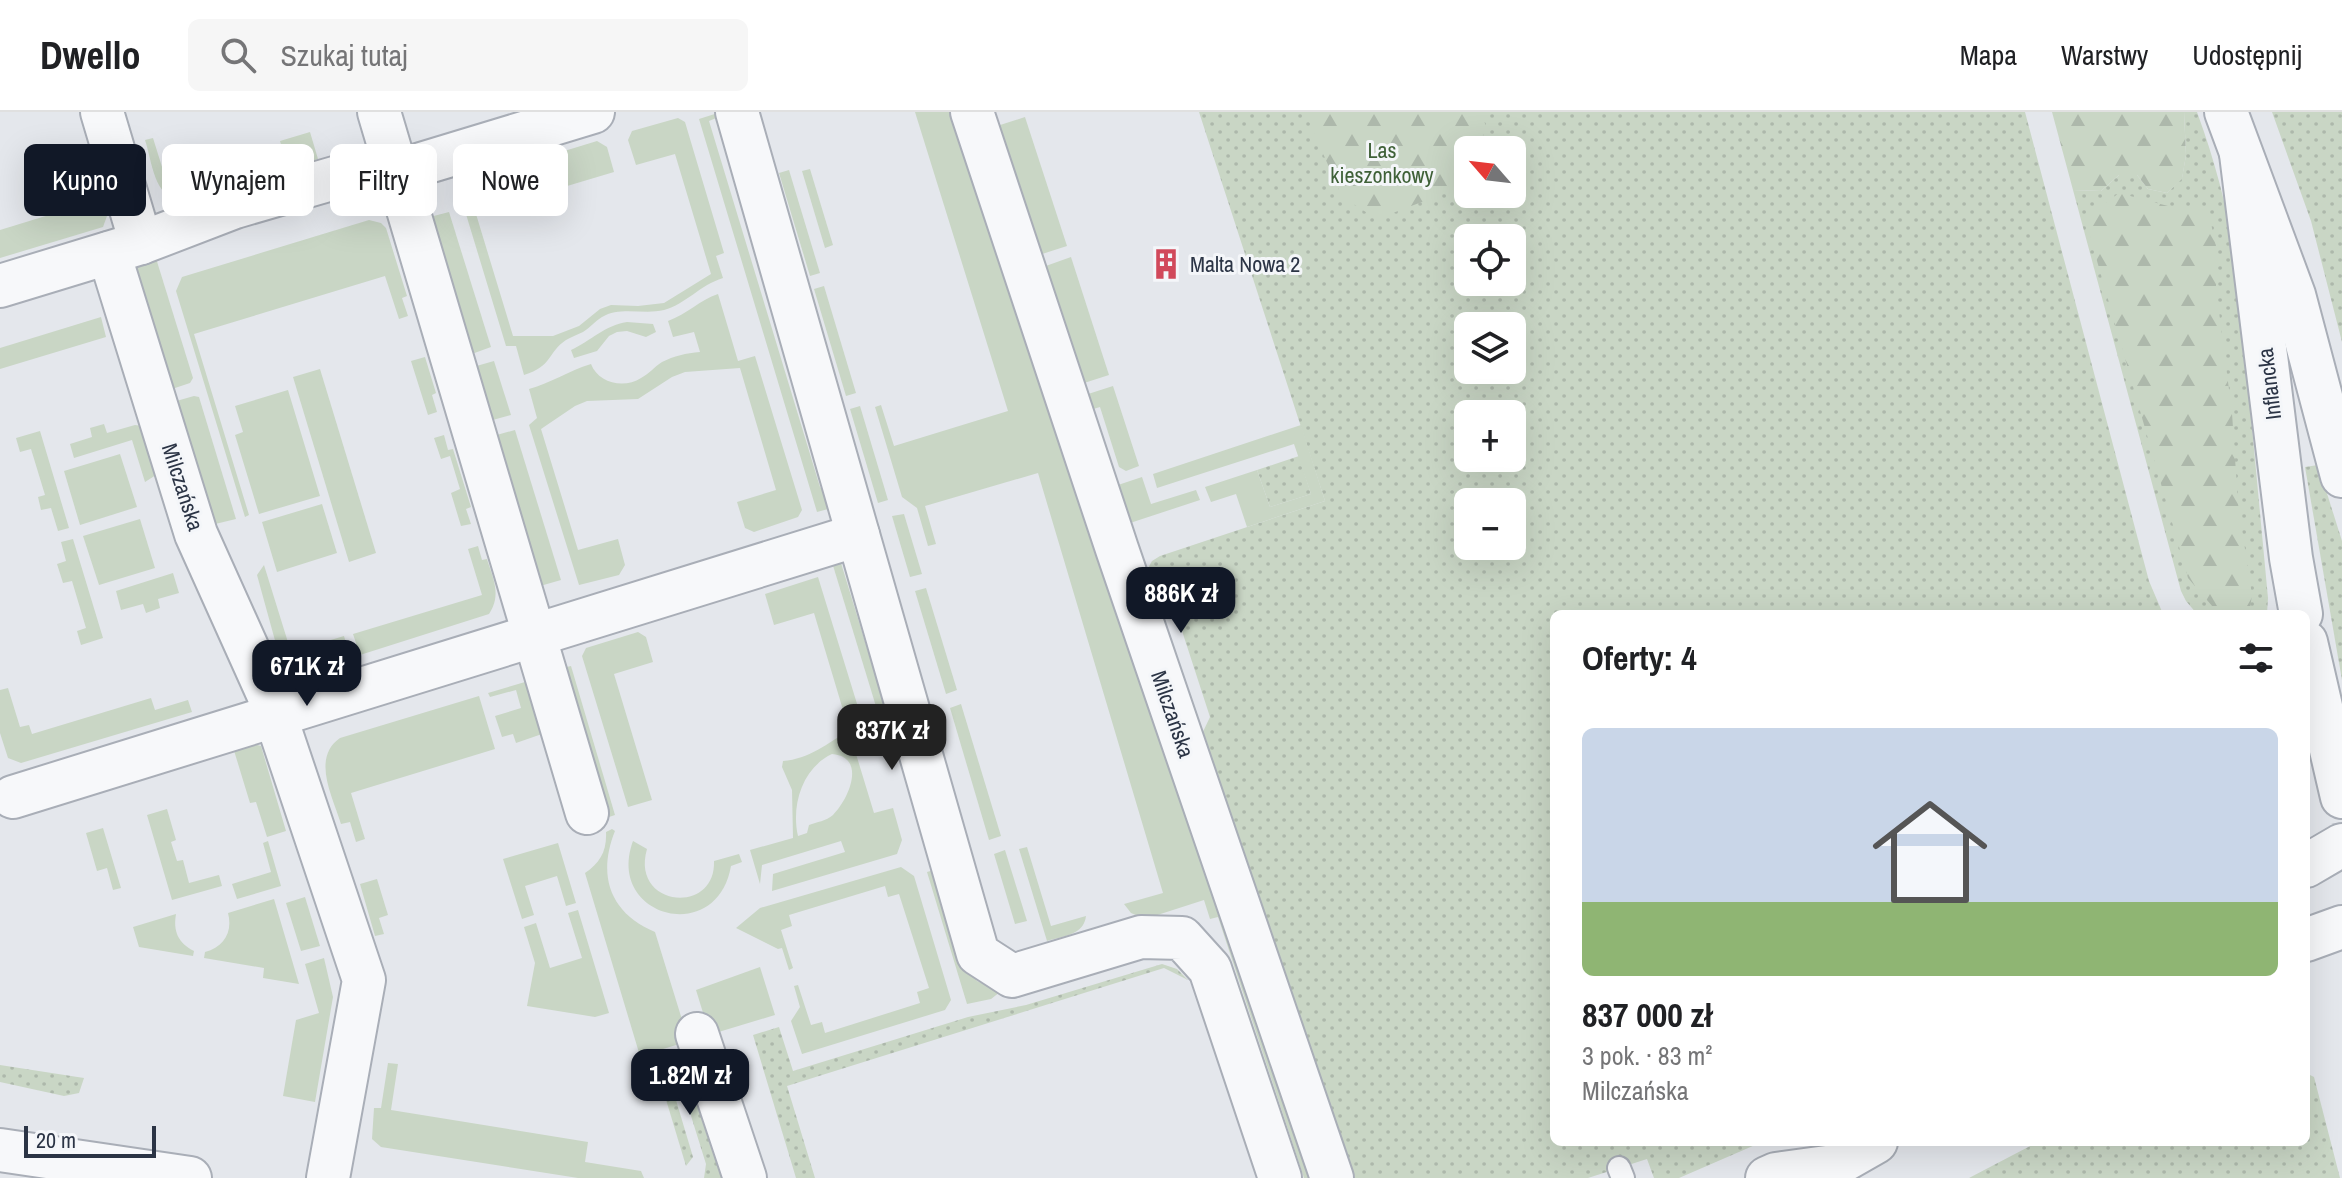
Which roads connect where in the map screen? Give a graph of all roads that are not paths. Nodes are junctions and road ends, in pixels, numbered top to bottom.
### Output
1 (102, 112) edge
2 (379, 112) edge
3 (593, 112) edge
4 (737, 112) edge
5 (972, 112) edge
6 (2226, 112) edge
7 (389, 144) edge
8 (2241, 154) junction
9 (437, 159) edge
10 (330, 179) edge
11 (411, 216) edge
12 (125, 248) junction
13 (0, 286) edge
14 (2342, 476) edge
15 (858, 535) junction
16 (2300, 610) edge
17 (536, 634) junction
18 (2310, 659) edge
19 (275, 714) junction
20 (13, 797) dead end
21 (2342, 797) edge
22 (587, 813) dead end
23 (2342, 845) edge
24 (2310, 864) edge
25 (2342, 927) edge
26 (2310, 939) edge
27 (697, 1034) dead end
28 (1870, 1146) edge
29 (0, 1150) edge
30 (1828, 1172) edge
31 (190, 1178) edge
32 (328, 1178) edge
33 (745, 1178) edge
34 (1280, 1178) edge
35 (1332, 1178) edge
36 (1767, 1178) edge

1 - 12 street, Milczańska
2 - 7 street
3 - 9 street
4 - 15 street
5 - 35 street, Milczańska
6 - 8 street, Inflancka
8 - 14 street, Inflancka
8 - 16 street, Inflancka
10 - 12 street
11 - 17 street
12 - 13 street
12 - 19 street, Milczańska
15 - 17 street
15 - 34 street
17 - 19 street
17 - 22 street
18 - 21 street
19 - 20 street
19 - 32 street, Milczańska
23 - 24 street
25 - 26 street
27 - 33 street
28 - 30 street
29 - 31 street
30 - 36 street

